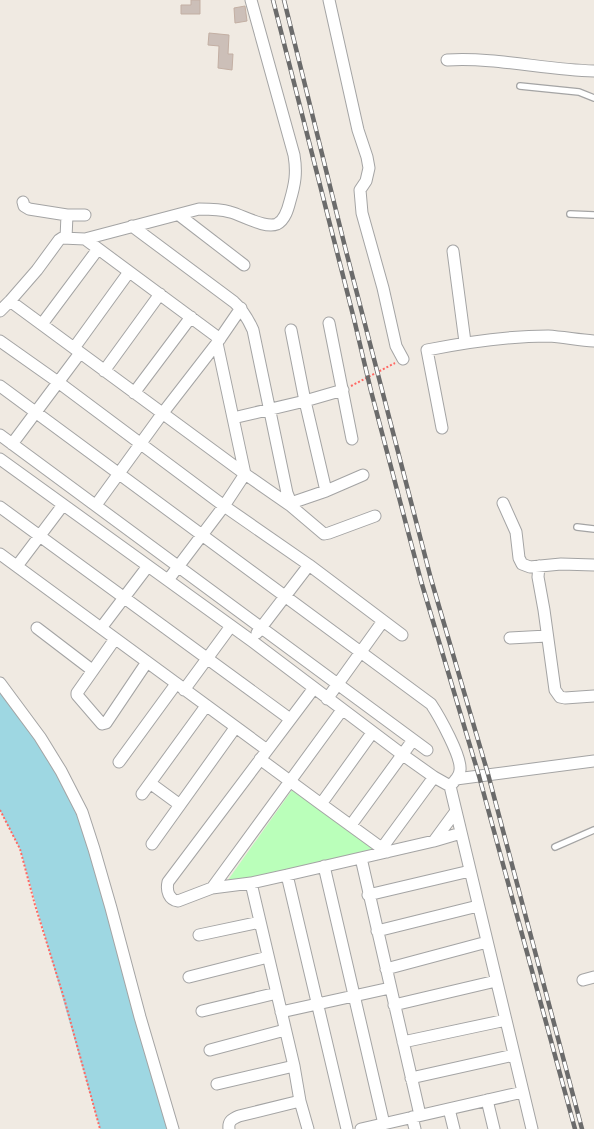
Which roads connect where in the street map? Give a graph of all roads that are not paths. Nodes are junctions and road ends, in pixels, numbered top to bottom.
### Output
1 (251, 0) edge
2 (329, 0) edge
3 (447, 60) dead end
4 (594, 71) edge
5 (520, 86) dead end
6 (594, 98) edge
7 (22, 202) dead end
8 (570, 214) dead end
9 (67, 215) junction
10 (85, 215) dead end
11 (179, 215) junction
12 (594, 215) edge
13 (132, 226) junction
14 (66, 238) junction
15 (85, 239) junction
16 (98, 249) junction
17 (453, 251) dead end
18 (244, 265) dead end
19 (129, 272) junction
20 (160, 294) junction
21 (10, 302) junction
22 (240, 308) junction
23 (0, 311) edge
24 (191, 317) junction
25 (329, 323) dead end
26 (42, 324) junction
27 (291, 330) dead end
28 (0, 341) edge
29 (218, 341) junction
30 (594, 341) edge
31 (465, 342) junction
32 (77, 351) junction
33 (403, 359) road end
34 (104, 371) junction
35 (58, 382) junction
36 (0, 386) edge
37 (343, 390) junction
38 (134, 393) junction
39 (305, 401) junction
40 (270, 410) junction
41 (35, 413) junction
42 (162, 414) junction
43 (233, 418) junction
44 (442, 428) dead end
45 (0, 435) edge
46 (352, 440) dead end
47 (12, 444) junction
48 (141, 444) junction
49 (0, 459) edge
50 (119, 474) junction
51 (245, 474) junction
52 (363, 475) dead end
53 (326, 491) junction
54 (504, 503) dead end
55 (63, 505) junction
56 (96, 505) junction
57 (291, 505) junction
58 (224, 506) junction
59 (0, 507) edge
60 (375, 516) dead end
61 (578, 527) dead end
62 (594, 529) edge
63 (202, 535) junction
64 (39, 536) junction
65 (0, 554) edge
66 (594, 564) edge
67 (309, 565) junction
68 (17, 566) junction
69 (148, 566) junction
70 (179, 566) junction
71 (539, 566) junction
72 (168, 580) junction
73 (286, 596) junction
74 (124, 598) junction
75 (383, 621) junction
76 (231, 626) junction
77 (37, 628) dead end
78 (101, 628) junction
79 (261, 628) junction
80 (402, 635) dead end
81 (547, 636) junction
82 (510, 638) dead end
83 (115, 639) junction
84 (252, 641) junction
85 (360, 652) junction
86 (206, 658) junction
87 (147, 662) junction
88 (92, 670) junction
89 (0, 683) edge
90 (337, 683) junction
91 (180, 687) junction
92 (314, 688) junction
93 (594, 696) edge
94 (327, 698) junction
95 (206, 706) junction
96 (342, 710) junction
97 (290, 719) junction
98 (235, 728) junction
99 (372, 733) junction
100 (413, 740) junction
101 (427, 750) dead end
102 (263, 755) junction
103 (402, 755) junction
104 (594, 761) edge
105 (119, 762) dead end
106 (434, 777) junction
107 (290, 782) junction
108 (453, 782) junction
109 (150, 783) junction
110 (142, 794) dead end
111 (321, 804) junction
112 (180, 805) junction
113 (456, 810) junction
114 (351, 825) junction
115 (594, 830) edge
116 (461, 833) junction
117 (434, 841) junction
118 (152, 844) dead end
119 (555, 847) dead end
120 (384, 850) junction
121 (361, 858) junction
122 (324, 866) junction
123 (470, 871) junction
124 (288, 875) junction
125 (251, 883) junction
126 (212, 888) junction
127 (368, 895) junction
128 (478, 906) junction
129 (260, 922) junction
130 (377, 931) junction
131 (199, 935) dead end
132 (487, 942) junction
133 (268, 958) junction
134 (386, 969) junction
135 (189, 977) dead end
136 (594, 977) edge
137 (583, 980) dead end
138 (496, 981) junction
139 (390, 988) junction
140 (277, 993) junction
141 (354, 996) junction
142 (318, 1004) junction
143 (394, 1005) junction
144 (202, 1011) dead end
145 (281, 1012) junction
146 (506, 1020) junction
147 (285, 1030) junction
148 (403, 1042) junction
149 (210, 1050) dead end
150 (514, 1055) junction
151 (294, 1066) junction
152 (411, 1078) junction
153 (217, 1084) dead end
154 (523, 1092) junction
155 (487, 1100) junction
156 (300, 1101) junction
157 (449, 1109) junction
158 (416, 1116) junction
159 (384, 1124) junction
160 (173, 1129) edge
161 (229, 1129) edge
162 (308, 1129) edge
163 (347, 1129) edge
164 (361, 1129) edge
165 (415, 1129) edge
166 (454, 1129) edge
167 (494, 1129) edge
168 (532, 1129) edge

1 - 11 street
2 - 33 street
3 - 4 street
5 - 6 lane
7 - 9 street
8 - 12 lane
9 - 10 street
9 - 14 street
11 - 13 street
11 - 18 street
13 - 15 street
13 - 22 street
14 - 15 street
14 - 21 street
15 - 16 street
16 - 19 street
16 - 26 street
17 - 31 street
19 - 20 street
19 - 32 street
20 - 24 street
20 - 34 street
21 - 23 street
21 - 26 street
22 - 29 street
22 - 40 street
24 - 29 street
24 - 38 street
25 - 37 street
26 - 32 street
27 - 39 street
28 - 35 street
29 - 42 street
29 - 43 street
30 - 31 street
31 - 44 street
32 - 34 street
32 - 35 street
34 - 38 street
35 - 41 street
35 - 48 street
36 - 41 street
37 - 39 street
37 - 46 street
38 - 42 street
39 - 40 street
39 - 53 street
40 - 43 street
40 - 57 street
41 - 47 street
41 - 50 street
42 - 48 street
42 - 51 street
43 - 51 street
45 - 47 street
47 - 56 street
48 - 50 street
48 - 58 street
49 - 55 street
50 - 56 street
50 - 63 street
51 - 57 street
51 - 58 street
52 - 53 street
53 - 57 street
54 - 71 street
55 - 64 street
55 - 69 street
56 - 70 street
57 - 60 street
58 - 63 street
58 - 67 street
59 - 64 street
61 - 62 lane
63 - 70 street
63 - 73 street
64 - 68 street
64 - 74 street
65 - 68 street
66 - 71 street
67 - 73 street
67 - 75 street
68 - 78 street
69 - 72 street
69 - 74 street
70 - 72 street
70 - 79 street
71 - 81 street
72 - 76 street
73 - 79 street
73 - 85 street
74 - 78 street
74 - 86 street
75 - 80 street
75 - 85 street
76 - 84 street
76 - 86 street
77 - 88 street
78 - 83 street
79 - 84 street
79 - 90 street
81 - 82 street
81 - 93 street
83 - 87 street
83 - 88 street
84 - 92 street
85 - 90 street
85 - 108 street
86 - 91 street
86 - 97 street
87 - 88 street
87 - 91 street
89 - 160 street
90 - 94 street
90 - 100 street
91 - 95 street
91 - 105 street
92 - 94 street
92 - 97 street
94 - 96 street
95 - 98 street
95 - 109 street
96 - 99 street
96 - 107 street
97 - 102 street
98 - 102 street
98 - 112 street
99 - 103 street
99 - 111 street
100 - 101 street
100 - 103 street
102 - 107 street
102 - 126 street
103 - 106 street
103 - 114 street
104 - 108 street
106 - 108 street
106 - 120 street
107 - 111 street
107 - 126 street
108 - 113 street
109 - 110 street
109 - 112 street
111 - 114 street
112 - 118 street
113 - 116 street
113 - 117 street
114 - 120 street
115 - 119 lane
116 - 117 street
116 - 123 street
117 - 120 street
120 - 121 street
121 - 122 street
121 - 127 street
122 - 124 street
122 - 141 street
123 - 127 street
123 - 128 street
124 - 125 street
124 - 142 street
125 - 126 street
125 - 129 street
127 - 130 street
128 - 130 street
128 - 132 street
129 - 131 street
129 - 133 street
130 - 134 street
132 - 134 street
132 - 138 street
133 - 135 street
133 - 140 street
134 - 139 street
136 - 137 street
138 - 143 street
138 - 146 street
139 - 141 street
139 - 143 street
140 - 144 street
140 - 145 street
141 - 142 street
141 - 159 street
142 - 145 street
142 - 163 street
143 - 148 street
145 - 147 street
146 - 148 street
146 - 150 street
147 - 149 street
147 - 151 street
148 - 152 street
150 - 152 street
150 - 154 street
151 - 153 street
151 - 156 street
152 - 158 street
154 - 155 street
154 - 168 street
155 - 157 street
155 - 167 street
156 - 161 street
156 - 162 street
157 - 158 street
157 - 166 street
158 - 159 street
158 - 165 street
159 - 164 street

